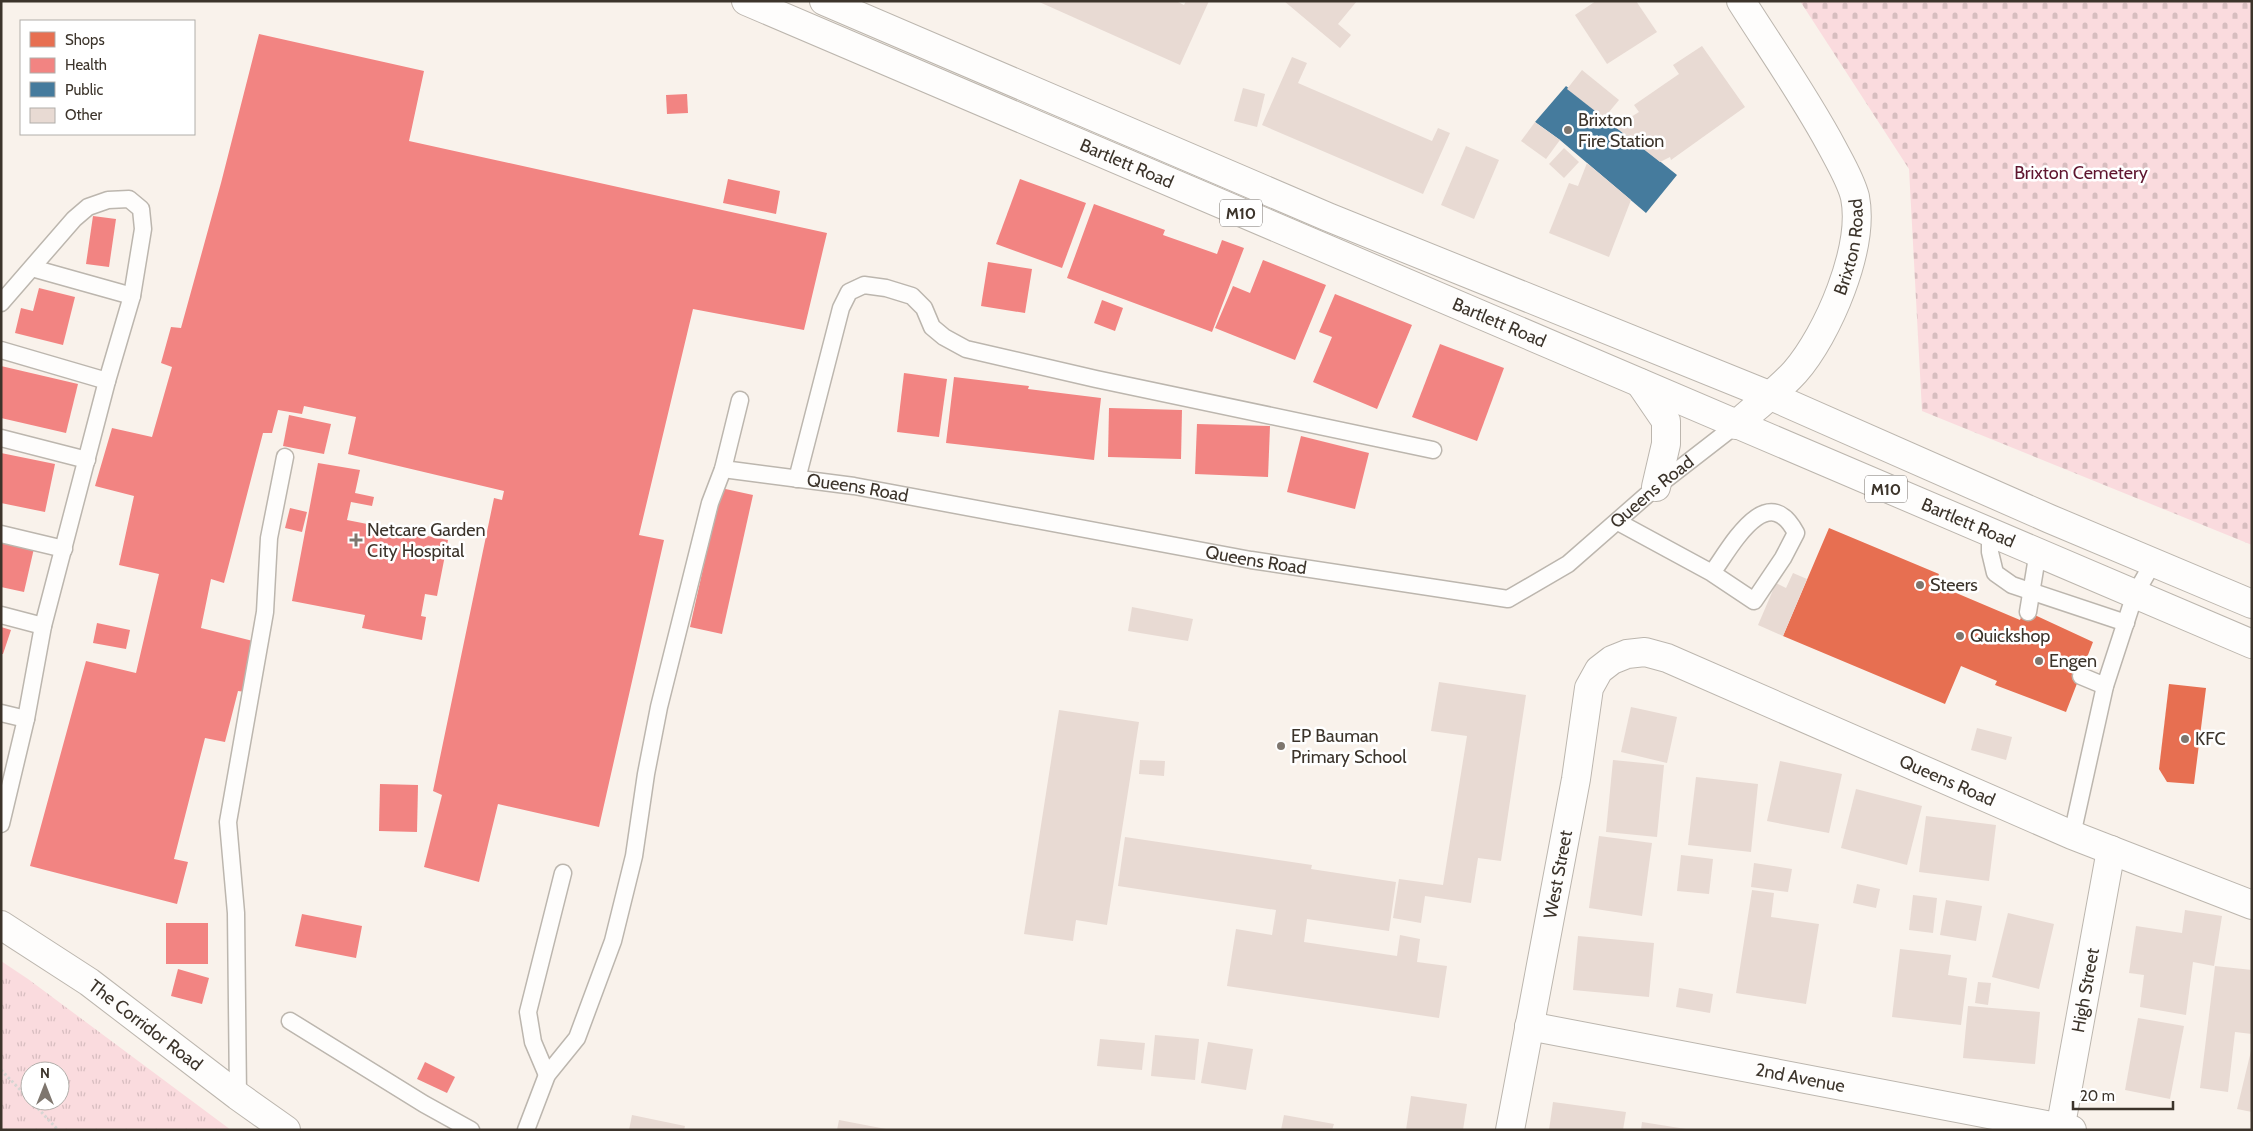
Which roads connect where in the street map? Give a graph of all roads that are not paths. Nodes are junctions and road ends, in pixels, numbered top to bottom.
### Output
1 (746, 1) edge
2 (824, 1) edge
3 (1741, 1) edge
4 (32, 268) junction
5 (132, 296) junction
6 (1, 303) edge
7 (1, 350) edge
8 (107, 380) junction
9 (1640, 383) junction
10 (1771, 396) junction
11 (740, 400) dead end
12 (1736, 425) junction
13 (1, 438) edge
14 (1433, 450) dead end
15 (286, 457) dead end
16 (87, 460) junction
17 (723, 469) junction
18 (797, 479) junction
19 (1656, 487) junction
20 (1618, 522) junction
21 (1990, 532) junction
22 (1, 534) edge
23 (64, 549) junction
24 (2038, 551) junction
25 (2154, 563) junction
26 (1712, 573) junction
27 (2031, 592) junction
28 (2135, 594) junction
29 (2252, 604) edge
30 (2028, 612) dead end
31 (1, 615) edge
32 (2126, 623) junction
33 (43, 626) junction
34 (2252, 644) edge
35 (1645, 652) joint
36 (2081, 676) dead end
37 (2105, 686) junction
38 (1, 713) edge
39 (26, 719) junction
40 (1, 824) edge
41 (2072, 835) junction
42 (2111, 850) junction
43 (563, 873) dead end
44 (2252, 905) edge
45 (1, 925) edge
46 (290, 1021) dead end
47 (1529, 1026) junction
48 (547, 1075) junction
49 (238, 1096) junction
50 (2064, 1129) edge
51 (286, 1130) edge
52 (471, 1130) edge
53 (526, 1130) edge
54 (1510, 1130) edge

1 - 9 main road, Bartlett Road / M10
2 - 10 main road, Bartlett Road / M10
3 - 10 main road, Brixton Road
4 - 5 lane
4 - 5 lane
4 - 6 lane
5 - 8 lane
7 - 8 lane
8 - 16 lane
9 - 12 main road, Bartlett Road / M10
9 - 19 main road
10 - 12 main road, Brixton Road
10 - 25 main road, Bartlett Road / M10
11 - 17 lane
12 - 19 lane, Queens Road
12 - 21 main road, Bartlett Road / M10
13 - 16 lane
14 - 18 lane
15 - 49 lane
16 - 23 lane
17 - 18 lane, Queens Road
17 - 48 lane
18 - 20 lane, Queens Road
19 - 20 lane, Queens Road
20 - 26 lane
21 - 24 main road, Bartlett Road / M10
21 - 27 lane
22 - 23 lane
23 - 33 lane
24 - 27 lane
24 - 28 main road, Bartlett Road / M10
25 - 28 lane
25 - 29 main road, Bartlett Road / M10
26 - 26 lane
27 - 30 lane
27 - 32 lane
28 - 32 lane
28 - 34 main road, Bartlett Road / M10
31 - 33 lane
32 - 37 lane
33 - 39 lane
35 - 41 main road, Queens Road
35 - 47 main road, West Street
36 - 37 lane
37 - 41 lane
38 - 39 lane
39 - 40 lane
41 - 42 main road, Queens Road
42 - 44 main road, Queens Road
42 - 50 main road, High Street
43 - 48 lane
45 - 49 main road, The Corridor Road
46 - 52 lane
47 - 50 main road, 2nd Avenue
47 - 54 main road, West Street
48 - 53 lane
49 - 51 main road, The Corridor Road

